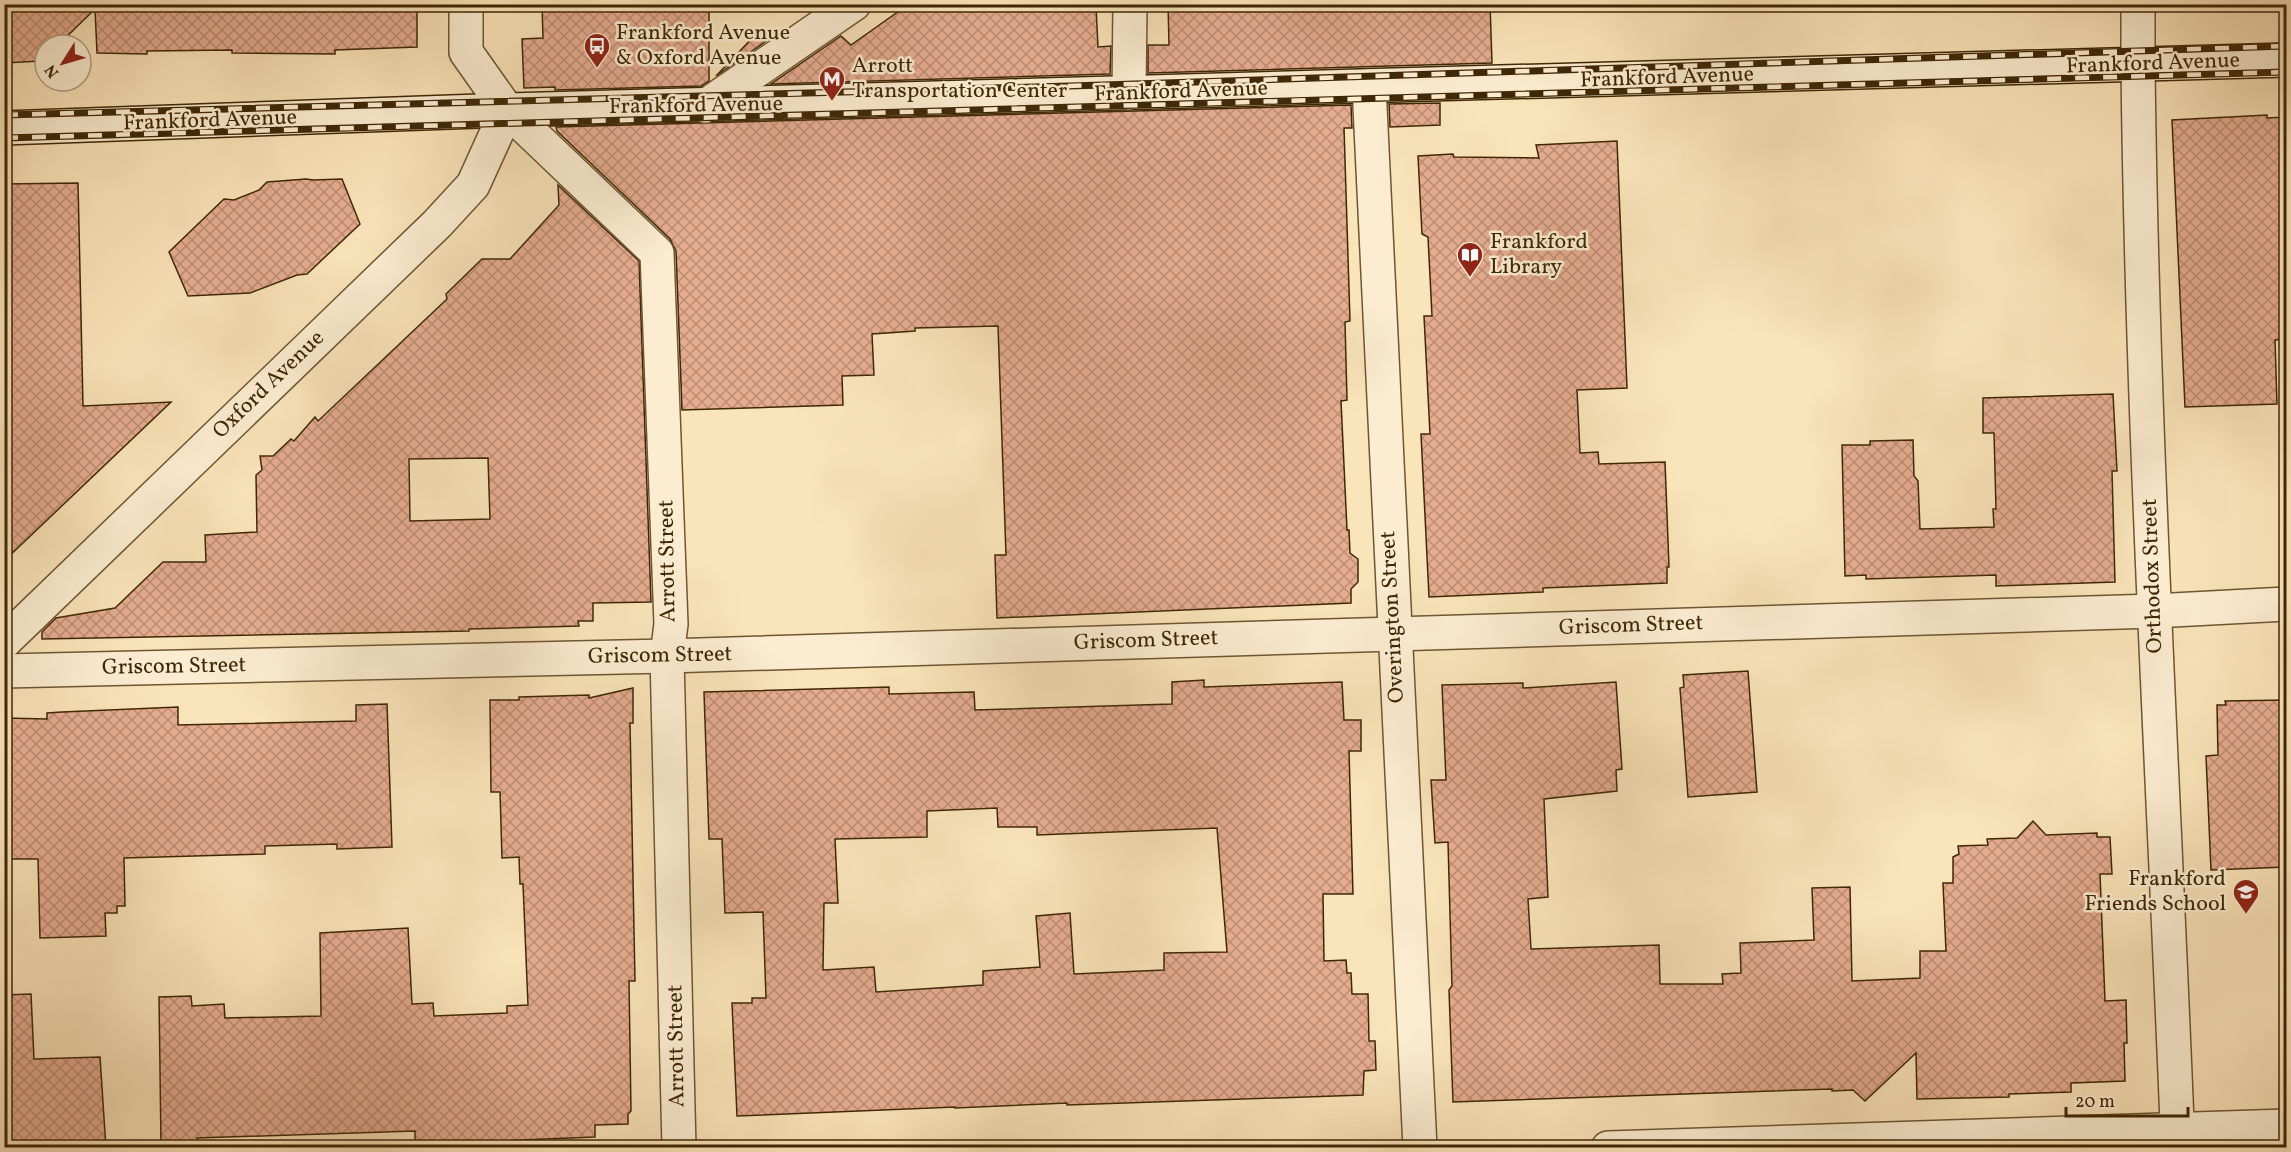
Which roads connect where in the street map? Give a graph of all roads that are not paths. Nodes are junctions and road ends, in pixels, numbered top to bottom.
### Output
1 (466, 4) edge
2 (854, 4) edge
3 (1130, 4) edge
4 (2138, 4) edge
5 (2286, 60) edge
6 (2138, 64) junction
7 (1369, 86) junction
8 (1130, 93) junction
9 (705, 106) junction
10 (507, 110) junction
11 (4, 128) edge
12 (2286, 604) edge
13 (2154, 611) junction
14 (1394, 633) junction
15 (4, 642) edge
16 (667, 656) junction
17 (4, 671) edge
18 (2286, 1126) edge
19 (2178, 1138) edge
20 (679, 1148) edge
21 (1420, 1148) edge
22 (1608, 1148) edge

1 - 10 street, Arrott Street
2 - 9 street
3 - 8 street
4 - 6 street, Orthodox Street
5 - 6 street, Frankford Avenue
6 - 7 street, Frankford Avenue
6 - 13 street, Orthodox Street
7 - 8 street, Frankford Avenue
7 - 14 street, Overington Street
8 - 9 street, Frankford Avenue
9 - 10 street, Frankford Avenue
10 - 11 street, Frankford Avenue
10 - 15 street, Oxford Avenue
10 - 16 street, Arrott Street
12 - 13 street, Griscom Street
13 - 14 street, Griscom Street
13 - 19 street, Orthodox Street
14 - 16 street, Griscom Street
14 - 21 street, Overington Street
16 - 17 street, Griscom Street
16 - 20 street, Arrott Street
18 - 19 street
19 - 22 street

